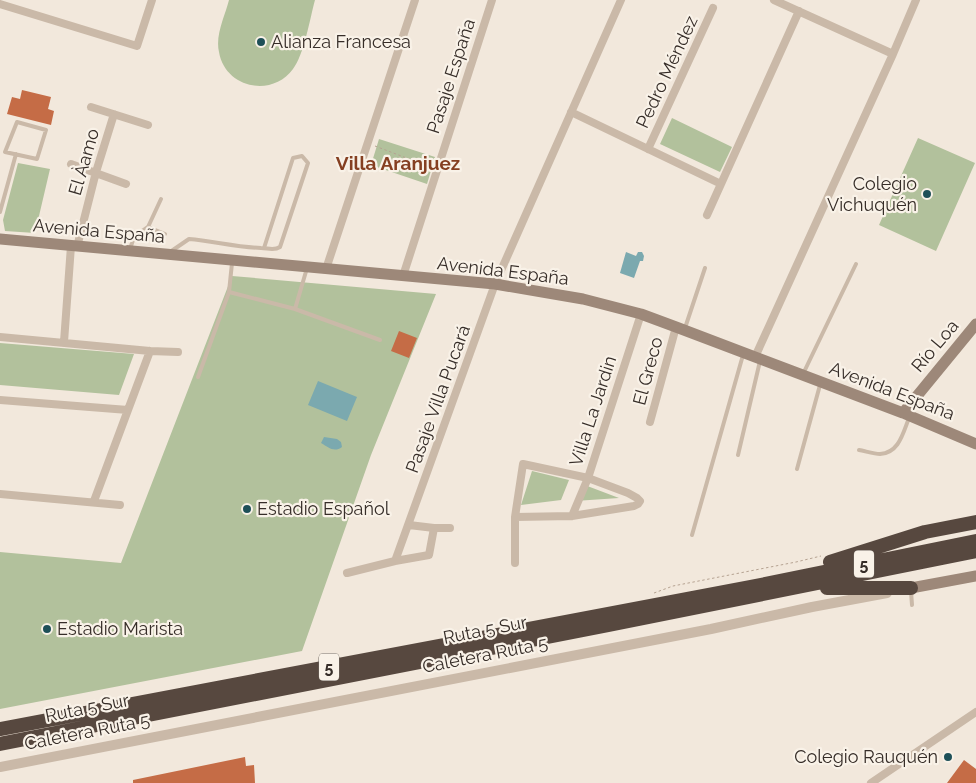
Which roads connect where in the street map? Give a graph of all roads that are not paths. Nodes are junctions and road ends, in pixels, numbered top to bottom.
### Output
1 (152, 0) edge
2 (415, 0) edge
3 (492, 0) edge
4 (621, 0) edge
5 (774, 0) edge
6 (916, 0) edge
7 (0, 4) edge
8 (713, 8) dead end
9 (799, 11) junction
10 (893, 54) junction
11 (91, 107) dead end
12 (571, 112) junction
13 (114, 114) junction
14 (148, 125) dead end
15 (648, 149) junction
16 (16, 154) junction
17 (71, 164) dead end
18 (96, 172) junction
19 (126, 184) dead end
20 (720, 184) junction
21 (161, 199) dead end
22 (0, 212) edge
23 (707, 215) dead end
24 (148, 228) junction
25 (165, 234) dead end
26 (0, 239) edge
27 (74, 247) junction
28 (264, 248) junction
29 (129, 252) junction
30 (166, 255) junction
31 (232, 261) junction
32 (856, 264) dead end
33 (307, 268) junction
34 (705, 268) dead end
35 (326, 269) junction
36 (403, 276) junction
37 (494, 284) junction
38 (229, 292) junction
39 (295, 309) junction
40 (641, 314) junction
41 (976, 324) edge
42 (680, 328) junction
43 (0, 337) edge
44 (380, 340) dead end
45 (64, 342) junction
46 (150, 350) junction
47 (178, 352) dead end
48 (753, 356) junction
49 (802, 375) junction
50 (198, 377) dead end
51 (821, 382) junction
52 (0, 400) edge
53 (128, 410) junction
54 (906, 415) junction
55 (650, 422) dead end
56 (976, 444) edge
57 (859, 450) dead end
58 (738, 455) dead end
59 (797, 469) dead end
60 (588, 478) junction
61 (0, 494) edge
62 (94, 501) junction
63 (120, 504) dead end
64 (572, 516) junction
65 (516, 517) junction
66 (976, 522) edge
67 (409, 524) junction
68 (434, 528) junction
69 (450, 528) dead end
70 (692, 535) dead end
71 (976, 541) edge
72 (976, 551) edge
73 (395, 561) junction
74 (515, 563) dead end
75 (347, 573) dead end
76 (976, 576) edge
77 (911, 588) junction
78 (756, 591) junction
79 (912, 605) dead end
80 (976, 712) edge
81 (0, 729) edge
82 (0, 744) edge
83 (0, 767) edge
84 (871, 783) edge

1 - 7 street
2 - 35 street
3 - 36 street, Pasaje España
4 - 12 street, Pasaje Villa Pucará
5 - 9 street
6 - 10 street
8 - 15 street, Pedro Méndez
9 - 10 street
9 - 20 street
10 - 48 street
11 - 13 street
12 - 15 street
12 - 37 street, Pasaje Villa Pucará
13 - 14 street
13 - 18 street, El Àamo
15 - 20 street
16 - 16 lane
16 - 22 lane
17 - 18 street
18 - 19 street
18 - 27 street, El Àamo
20 - 23 street
21 - 24 lane
24 - 25 lane
24 - 29 lane
26 - 27 main road, Avenida España
27 - 29 main road, Avenida España
27 - 45 street, El Àamo
28 - 28 lane
28 - 30 lane
29 - 30 main road, Avenida España
30 - 31 main road, Avenida España
31 - 33 main road, Avenida España
31 - 38 lane
32 - 49 lane
33 - 35 main road, Avenida España
33 - 39 lane
34 - 42 lane
35 - 36 main road, Avenida España
36 - 37 main road, Avenida España
37 - 40 main road, Avenida España
37 - 67 street, Pasaje Villa Pucará
38 - 39 lane
38 - 50 lane
39 - 44 lane
40 - 42 main road, Avenida España
40 - 60 street, Villa La Jardin
41 - 54 main road, Río Loa
42 - 48 main road, Avenida España
42 - 55 street, El Greco
43 - 45 street
45 - 46 street
46 - 47 street
46 - 53 street
48 - 49 main road, Avenida España
48 - 58 lane
48 - 70 lane
49 - 51 main road, Avenida España
51 - 54 main road, Avenida España
51 - 59 lane
52 - 53 street
53 - 62 street
54 - 56 main road, Avenida España
54 - 57 lane
60 - 64 street, Villa La Jardin
60 - 64 street
60 - 65 street
61 - 62 street
62 - 63 street
64 - 65 street
65 - 74 street
66 - 78 highway
67 - 68 street
67 - 73 street, Pasaje Villa Pucará
68 - 69 street
68 - 73 street
71 - 78 highway, Ruta 5 Sur / 5
72 - 78 highway, Ruta 5 Sur / 5
73 - 75 street
76 - 77 main road, Caletera Ruta 5
77 - 78 highway
77 - 79 lane
77 - 83 street, Caletera Ruta 5
78 - 81 highway, Ruta 5 Sur / 5
78 - 82 highway, Ruta 5 Sur / 5
80 - 84 street

